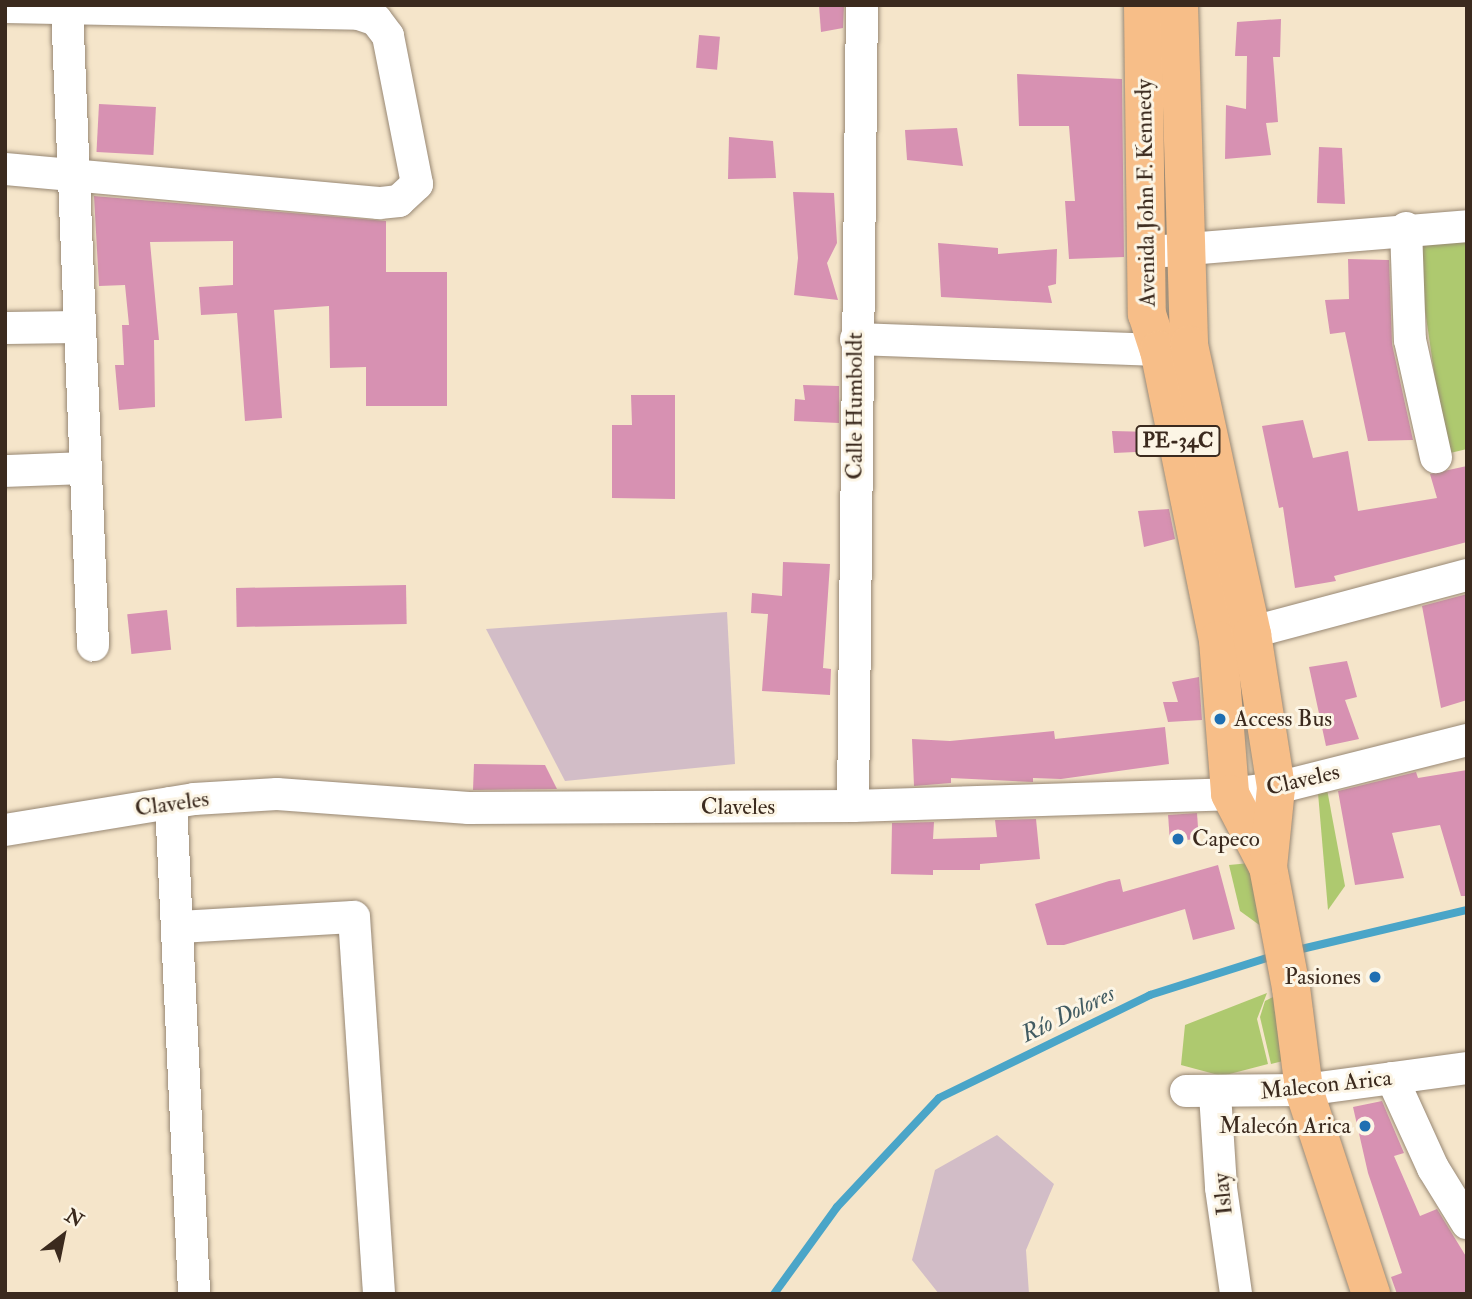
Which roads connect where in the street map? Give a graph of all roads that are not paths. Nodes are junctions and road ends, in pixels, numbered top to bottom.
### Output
1 (862, 5) edge
2 (1143, 5) edge
3 (1179, 5) edge
4 (5, 7) edge
5 (67, 8) junction
6 (5, 169) edge
7 (72, 172) junction
8 (1467, 226) edge
9 (1406, 228) junction
10 (1166, 251) junction
11 (80, 327) junction
12 (5, 328) edge
13 (856, 339) junction
14 (1174, 348) junction
15 (1436, 457) dead end
16 (83, 468) junction
17 (5, 471) edge
18 (1467, 575) edge
19 (1235, 637) junction
20 (93, 645) dead end
21 (1467, 740) edge
22 (1276, 788) junction
23 (1230, 794) junction
24 (171, 803) junction
25 (853, 806) junction
26 (5, 831) edge
27 (1268, 867) junction
28 (178, 927) junction
29 (1467, 1068) edge
30 (1392, 1078) junction
31 (1304, 1090) junction
32 (1200, 1093) joint
33 (1467, 1223) edge
34 (194, 1294) edge
35 (379, 1294) edge
36 (1236, 1294) edge
37 (1371, 1294) edge

1 - 13 street, Calle Humboldt
2 - 10 main road, Avenida John F. Kennedy / PE-34C
3 - 10 main road, Avenida John F. Kennedy / PE-34C
4 - 5 street
5 - 7 street
5 - 7 street
6 - 7 street
7 - 11 street
8 - 9 street
9 - 10 street
9 - 15 street
10 - 14 main road, Avenida John F. Kennedy / PE-34C
11 - 12 street
11 - 16 street
13 - 14 street
13 - 25 street, Calle Humboldt
14 - 19 main road, Avenida John F. Kennedy / PE-34C
16 - 17 street
16 - 20 street
18 - 19 street
19 - 22 main road, Avenida John F. Kennedy / PE-34C
19 - 23 main road, Avenida John F. Kennedy / PE-34C
21 - 22 street, Claveles
22 - 23 street, Claveles
22 - 27 main road, Avenida John F. Kennedy / PE-34C
23 - 25 street, Claveles
23 - 27 main road, Avenida John F. Kennedy / PE-34C
24 - 25 street, Claveles
24 - 26 street, Claveles
24 - 28 street
27 - 31 main road, Avenida John F. Kennedy / PE-34C
28 - 34 street
28 - 35 street
29 - 30 street, Malecon Arica
30 - 31 street, Malecon Arica
30 - 33 street
31 - 32 street, Malecon Arica
31 - 37 main road, PE-34C
32 - 36 street, Islay

